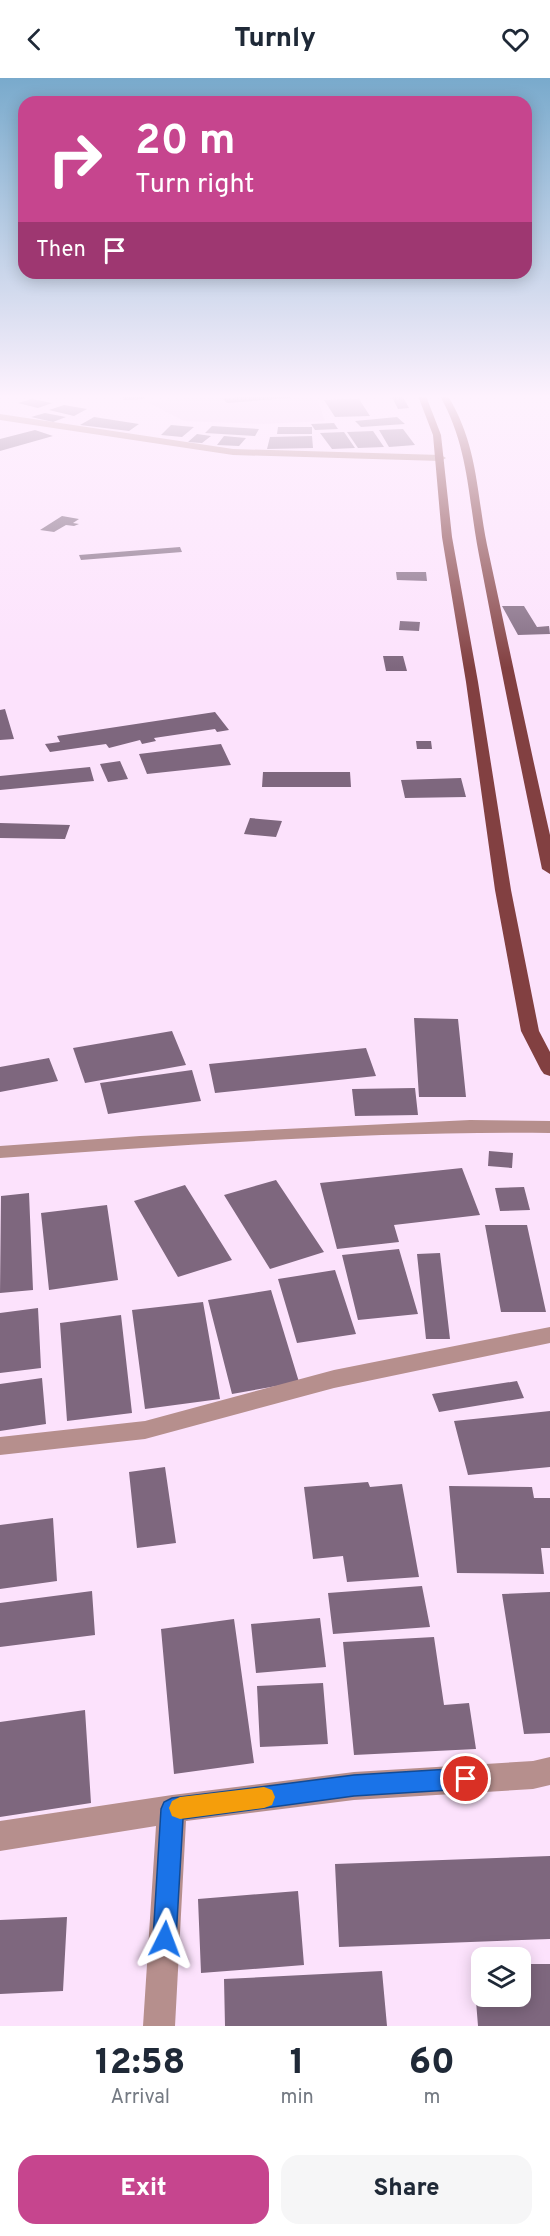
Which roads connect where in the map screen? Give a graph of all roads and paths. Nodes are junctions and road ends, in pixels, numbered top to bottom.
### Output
1 (443, 487) edge
2 (475, 487) edge
3 (550, 869) edge
4 (550, 1070) edge
5 (550, 1127) edge
6 (0, 1152) edge
7 (550, 1335) edge
8 (0, 1446) edge
9 (550, 1771) edge
10 (172, 1809) junction
11 (0, 1836) edge
12 (159, 2026) edge

1 - 4 main road
2 - 3 main road
5 - 6 street
7 - 8 street
9 - 10 street
10 - 11 street
10 - 12 street

